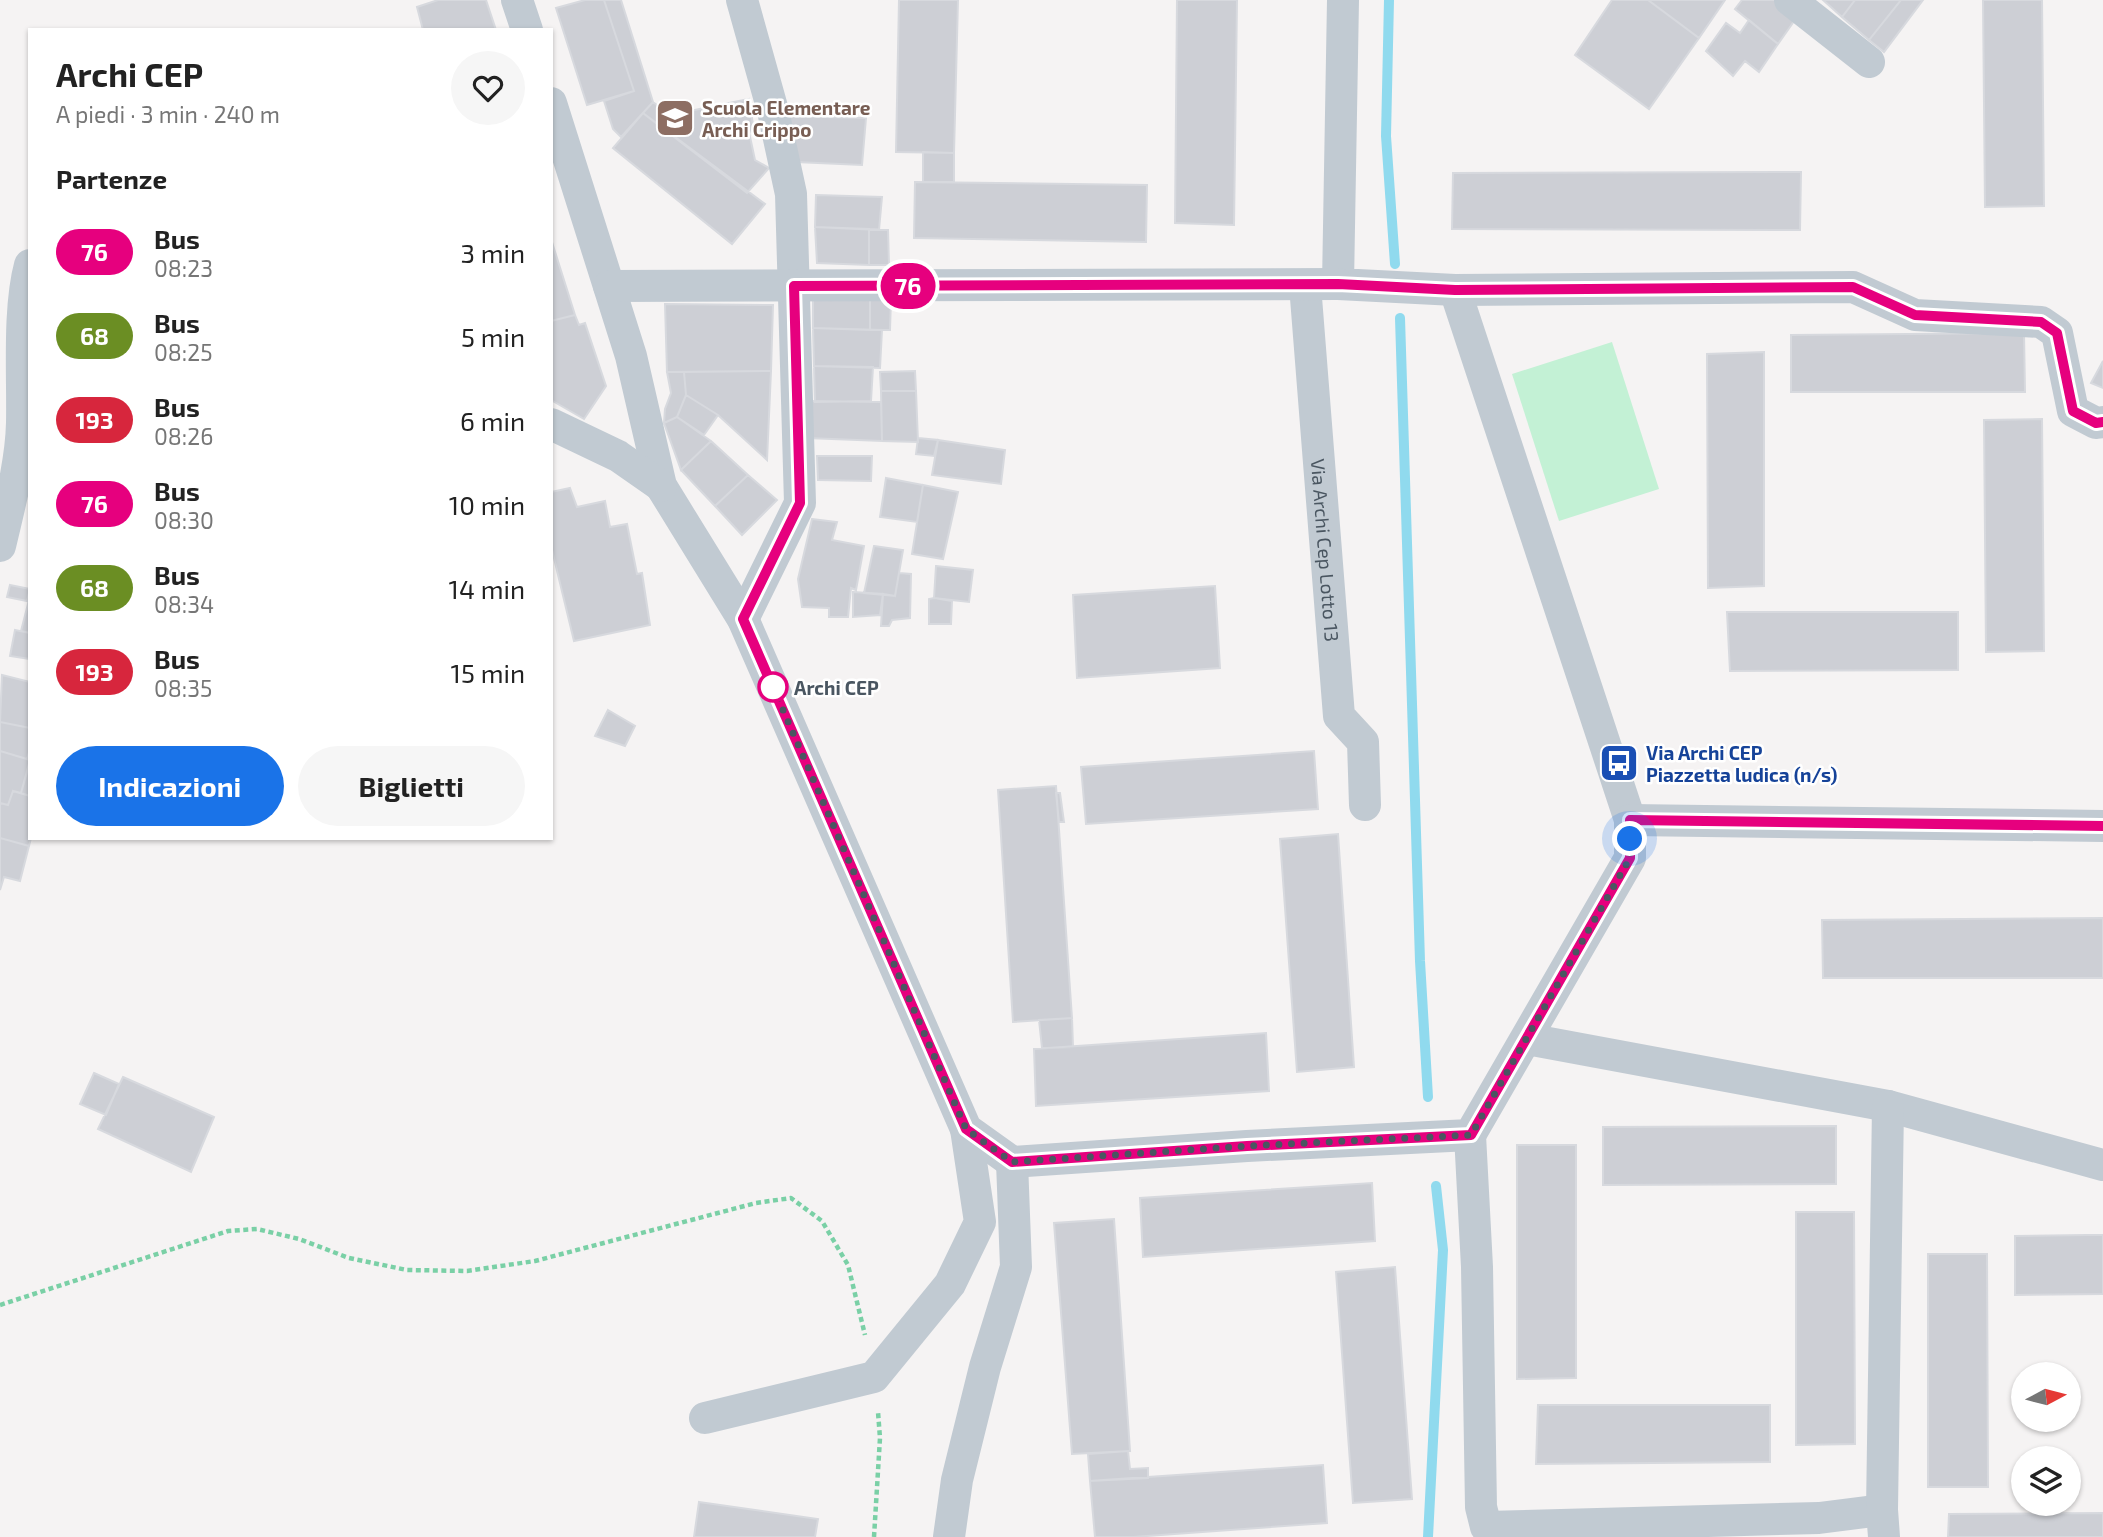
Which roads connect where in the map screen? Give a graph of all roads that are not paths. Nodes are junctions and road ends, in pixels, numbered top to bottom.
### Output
1 (517, 0) edge
2 (742, 0) edge
3 (1343, 0) edge
4 (1790, 0) edge
5 (526, 28) edge
6 (1869, 62) dead end
7 (553, 109) edge
8 (28, 272) edge
9 (1338, 284) junction
10 (1305, 285) junction
11 (609, 286) junction
12 (794, 286) junction
13 (1455, 290) junction
14 (2103, 422) edge
15 (553, 425) edge
16 (650, 440) junction
17 (618, 456) junction
18 (660, 486) junction
19 (0, 546) edge
20 (743, 619) junction
21 (1365, 805) dead end
22 (1630, 820) junction
23 (2103, 826) edge
24 (1527, 1038) junction
25 (1888, 1106) junction
26 (966, 1129) junction
27 (1471, 1135) junction
28 (1012, 1162) junction
29 (2103, 1165) edge
30 (705, 1418) dead end
31 (1883, 1523) edge
32 (949, 1537) edge

1 - 5 street
2 - 12 street
3 - 9 street
4 - 6 street
7 - 11 street
8 - 19 street
9 - 10 street
9 - 13 street
10 - 12 street
10 - 21 street, Via Archi Cep Lotto 13
11 - 12 street
11 - 16 street
12 - 20 street
13 - 14 street
13 - 22 street
15 - 17 street
16 - 17 street
16 - 18 street
17 - 18 street
18 - 20 street
20 - 26 street
22 - 23 street
22 - 24 street
24 - 25 street
24 - 27 street
25 - 29 street
25 - 31 street
26 - 28 street
26 - 30 street
27 - 28 street
27 - 31 street
28 - 32 street

